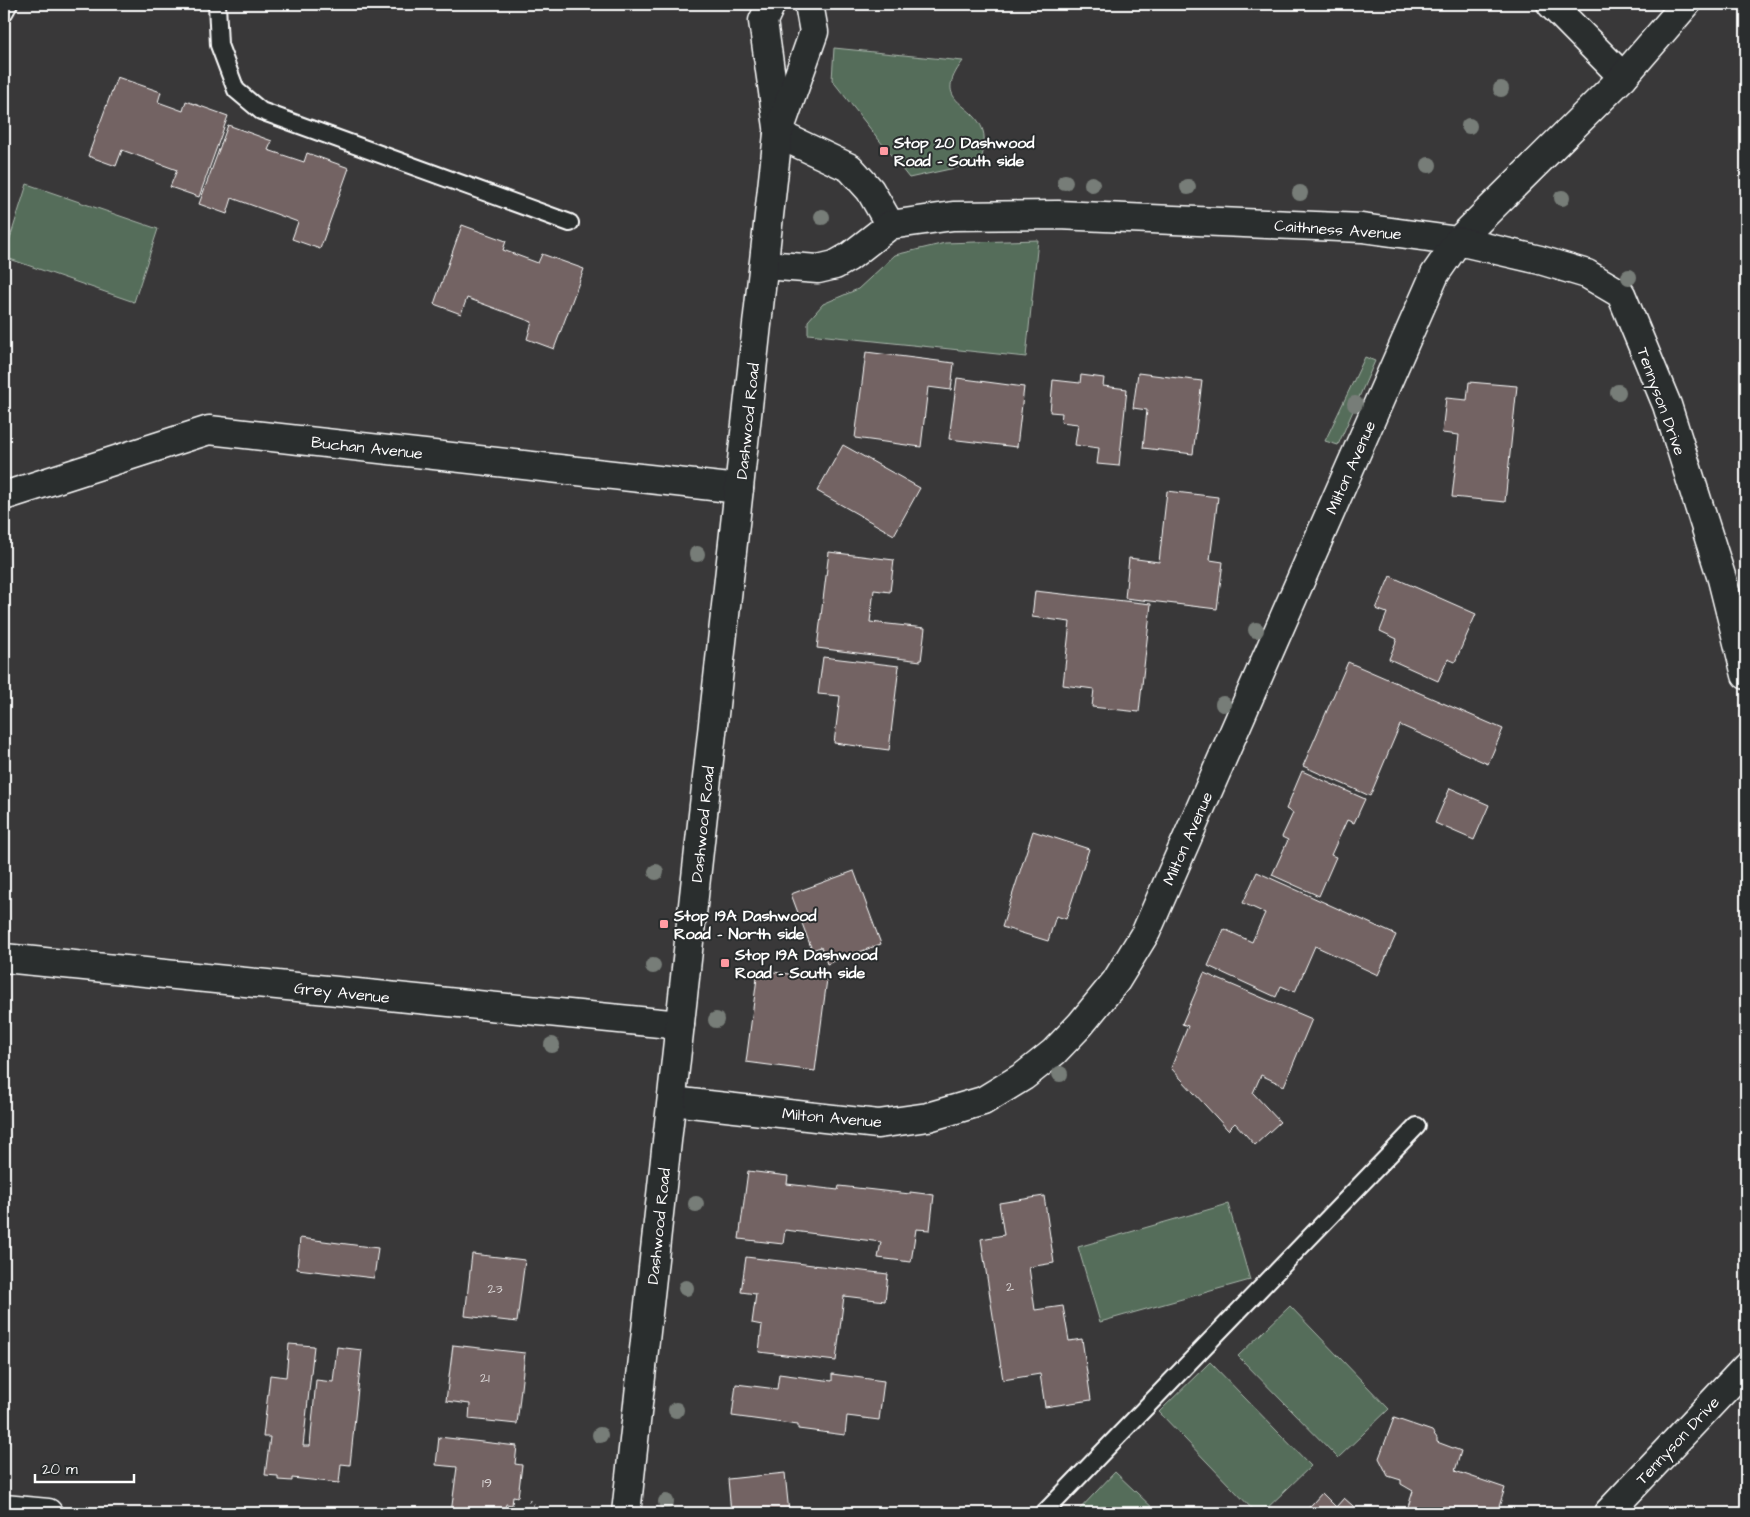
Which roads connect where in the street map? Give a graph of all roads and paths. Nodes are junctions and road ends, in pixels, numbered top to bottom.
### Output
1 (9, 4) edge
2 (217, 4) edge
3 (771, 4) edge
4 (809, 4) edge
5 (1551, 4) edge
6 (1686, 4) edge
7 (4, 13) edge
8 (1623, 77) junction
9 (778, 134) junction
10 (570, 223) dead end
11 (890, 225) junction
12 (1458, 241) junction
13 (764, 265) junction
14 (739, 488) junction
15 (4, 496) edge
16 (1746, 674) edge
17 (4, 958) edge
18 (680, 1025) junction
19 (672, 1101) junction
20 (1417, 1126) dead end
21 (1745, 1370) edge
22 (529, 1501) dead end
23 (4, 1509) edge
24 (48, 1513) edge
25 (544, 1513) edge
26 (626, 1513) edge
27 (1044, 1513) edge
28 (1608, 1513) edge

1 - 7 lane
2 - 10 lane
3 - 9 street, Dashwood Road
4 - 9 street, Dashwood Road
5 - 8 street
6 - 8 street
8 - 12 street
9 - 11 street
9 - 13 street, Dashwood Road
11 - 12 street, Caithness Avenue
11 - 13 street, Caithness Avenue
12 - 16 street, Tennyson Drive
12 - 19 street, Milton Avenue
13 - 14 street, Dashwood Road
14 - 15 street, Buchan Avenue
14 - 18 street, Dashwood Road
17 - 18 street, Grey Avenue
18 - 19 street, Dashwood Road
19 - 26 street, Dashwood Road
20 - 27 lane
21 - 28 street, Tennyson Drive
22 - 25 path
23 - 24 street

